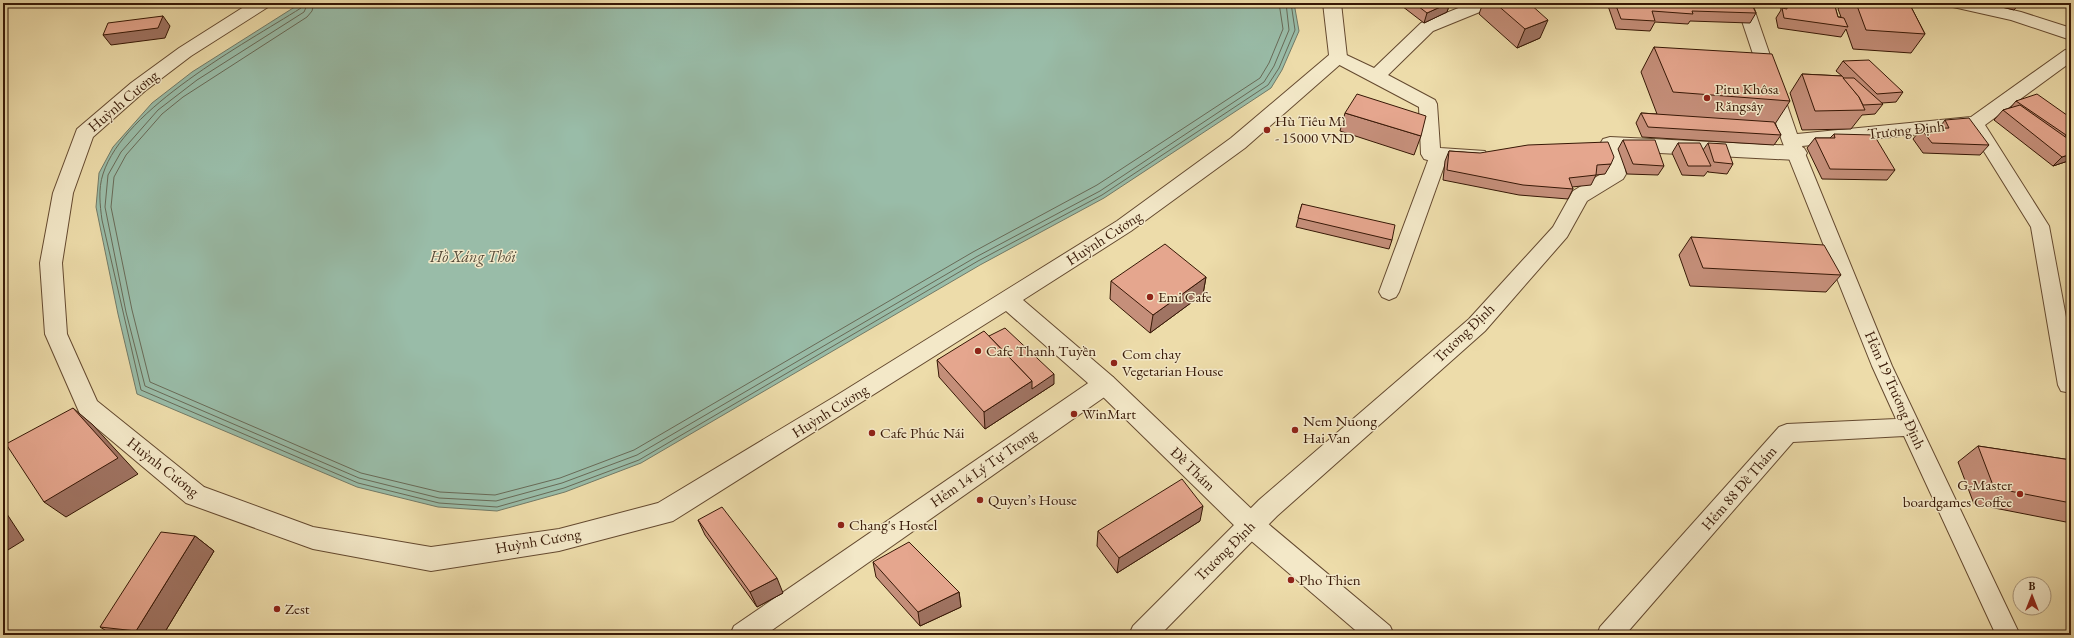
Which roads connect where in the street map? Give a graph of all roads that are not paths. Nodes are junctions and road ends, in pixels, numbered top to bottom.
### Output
1 (1332, 3) edge
2 (1486, 3) edge
3 (1744, 3) edge
4 (1959, 3) edge
5 (259, 4) edge
6 (2071, 34) edge
7 (2071, 54) edge
8 (1338, 57) junction
9 (1376, 76) junction
10 (1975, 123) junction
11 (1794, 147) junction
12 (1492, 154) edge
13 (1439, 155) junction
14 (1389, 292) dead end
15 (1008, 300) junction
16 (1105, 384) junction
17 (2068, 385) dead end
18 (1911, 427) junction
19 (1251, 525) junction
20 (743, 635) edge
21 (1142, 635) edge
22 (1381, 635) edge
23 (1609, 635) edge
24 (2008, 635) edge

1 - 8 street
2 - 9 street
3 - 11 lane, Hẻm 19 Trương Định
4 - 6 street
5 - 15 street, Huỳnh Cương
7 - 10 lane
8 - 9 street
8 - 15 street, Huỳnh Cương
9 - 13 street
10 - 11 lane, Trương Định
10 - 17 lane
11 - 18 lane, Hẻm 19 Trương Định
11 - 19 street, Trương Định
12 - 13 street
13 - 14 lane
15 - 16 street, Đề Thám
16 - 19 street, Đề Thám
16 - 20 street, Hẻm 14 Lý Tự Trọng
18 - 23 lane, Hẻm 88 Đề Thám
18 - 24 lane, Hẻm 19 Trương Định
19 - 21 street, Trương Định
19 - 22 street, Đề Thám

